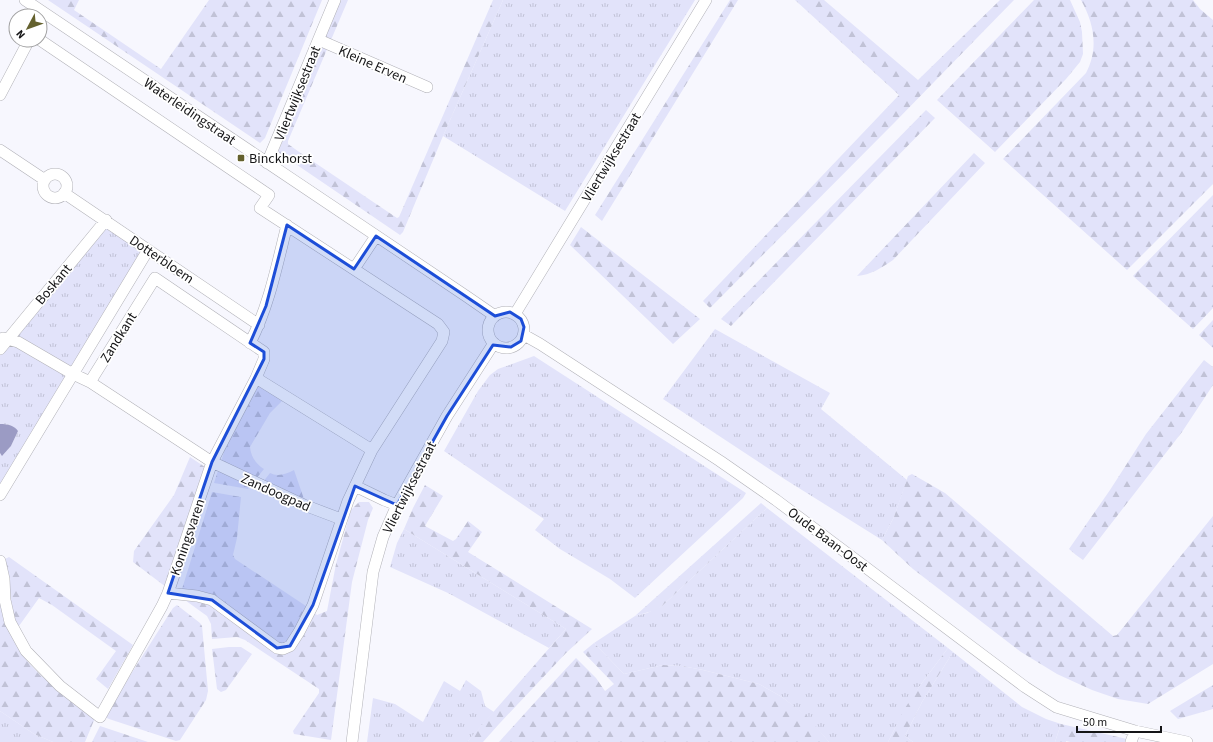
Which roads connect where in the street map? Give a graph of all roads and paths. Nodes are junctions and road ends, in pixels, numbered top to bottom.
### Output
1 (25, 0) edge
2 (335, 0) edge
3 (706, 0) edge
4 (34, 8) edge
5 (48, 19) edge
6 (319, 40) junction
7 (48, 45) edge
8 (25, 48) edge
9 (427, 87) dead end
10 (0, 95) edge
11 (0, 150) edge
12 (267, 163) junction
13 (106, 220) junction
14 (287, 225) junction
15 (376, 236) junction
16 (148, 250) junction
17 (354, 269) junction
18 (515, 314) junction
19 (495, 316) junction
20 (259, 325) junction
21 (524, 335) junction
22 (4, 339) edge
23 (250, 343) junction
24 (494, 343) junction
25 (0, 348) edge
26 (264, 352) joint
27 (73, 374) junction
28 (256, 378) junction
29 (90, 382) junction
30 (372, 450) junction
31 (212, 462) junction
32 (355, 486) junction
33 (0, 495) edge
34 (397, 505) junction
35 (341, 519) junction
36 (0, 561) edge
37 (168, 593) junction
38 (1135, 731) junction
39 (352, 742) edge
40 (1131, 742) edge
41 (1187, 742) edge

1 - 4 street, Waterleidingstraat
2 - 6 street, Vliertwijksestraat
3 - 18 street, Vliertwijksestraat
5 - 12 street, Waterleidingstraat
6 - 9 street, Kleine Erven
6 - 12 street, Vliertwijksestraat
7 - 14 street
8 - 10 street
11 - 13 street, Dotterbloem
12 - 15 street, Waterleidingstraat
13 - 16 street, Dotterbloem
13 - 22 street, Boskant
14 - 17 street
14 - 20 street
15 - 17 street
15 - 19 street, Waterleidingstraat
16 - 20 street, Dotterbloem
16 - 27 street, Zandkant
17 - 30 street
18 - 19 street
18 - 21 street
19 - 24 street
20 - 23 street
21 - 24 street
21 - 38 street, Oude Baan-Oost
22 - 25 street, Boskant
22 - 27 street
23 - 26 street, Zandkant
23 - 29 street, Zandkant
24 - 34 street, Vliertwijksestraat
26 - 28 street, Koningsvaren
27 - 29 street
27 - 33 street, Zandkant
28 - 30 street
28 - 31 street, Koningsvaren
29 - 31 street
30 - 32 street
31 - 35 street, Zandoogpad
31 - 37 street, Koningsvaren
32 - 34 street
32 - 35 street
34 - 39 street, Vliertwijksestraat
35 - 37 street
36 - 37 street, Koningsvaren
38 - 40 street
38 - 41 street, Oude Baan-Oost

